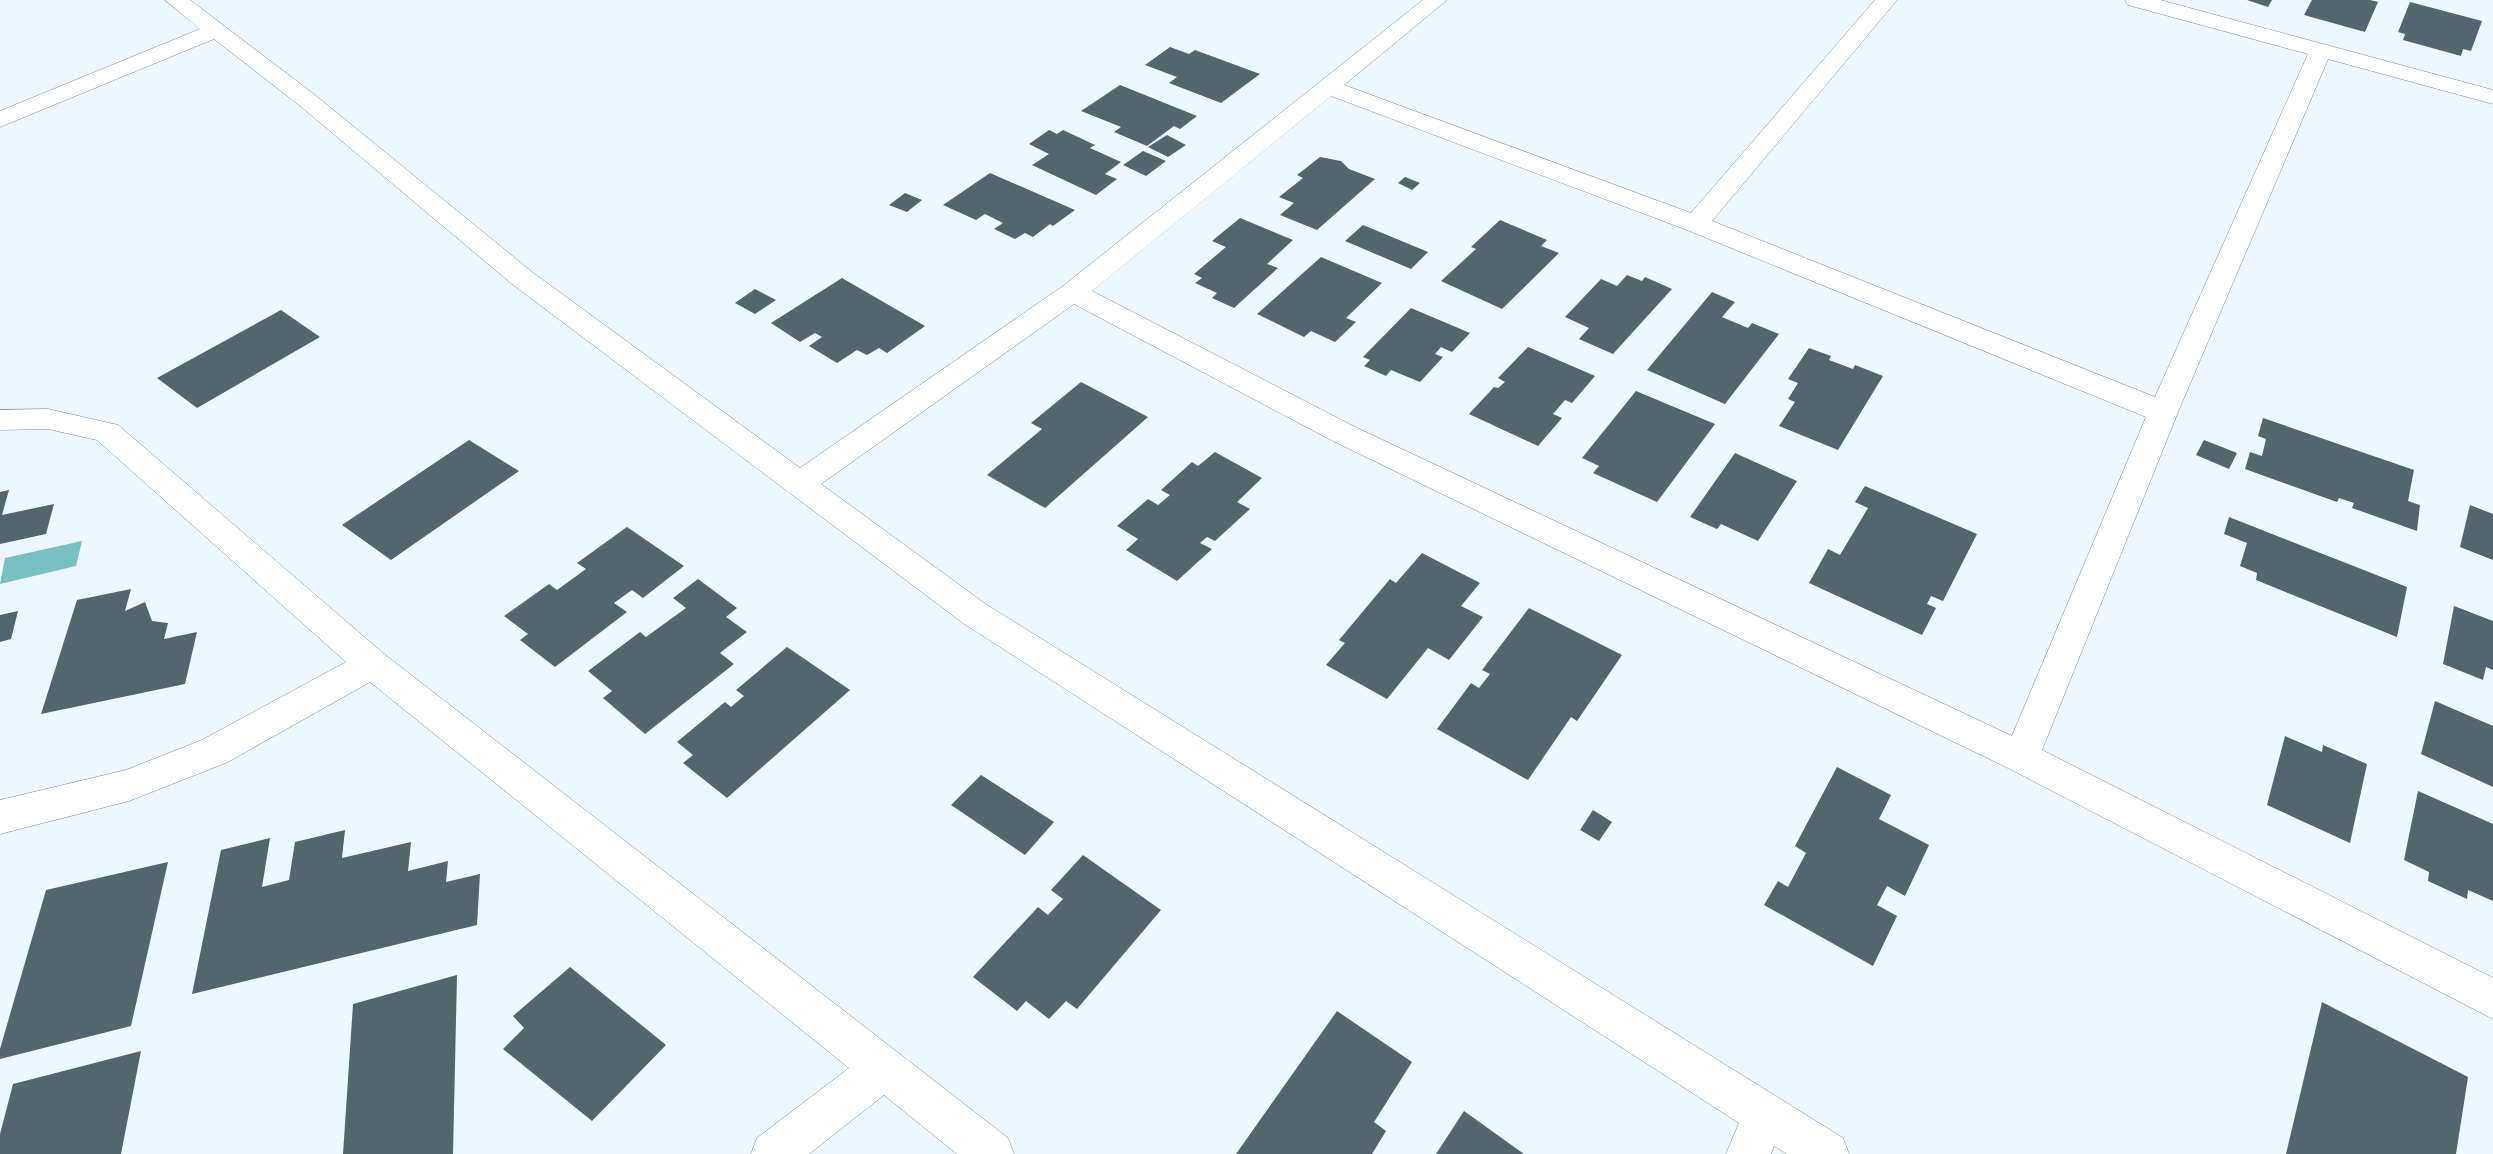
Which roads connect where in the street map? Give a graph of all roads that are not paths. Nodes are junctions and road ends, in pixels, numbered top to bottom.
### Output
1 (176, 0) edge
2 (1436, 0) edge
3 (1886, 0) edge
4 (2136, 0) edge
5 (215, 31) junction
6 (2321, 50) junction
7 (1327, 87) junction
8 (2493, 97) edge
9 (0, 120) edge
10 (1696, 224) junction
11 (1073, 291) junction
12 (2163, 412) junction
13 (0, 420) edge
14 (799, 484) junction
15 (372, 664) junction
16 (2021, 757) junction
17 (0, 817) edge
18 (2493, 999) edge
19 (884, 1068) junction
20 (1756, 1135) edge
21 (773, 1154) edge
22 (992, 1154) edge
23 (1827, 1154) edge

1 - 5 street
2 - 7 street
3 - 10 street
4 - 6 street
5 - 9 street
5 - 14 street
6 - 8 street
6 - 12 street
7 - 10 street
7 - 11 street
10 - 12 street
11 - 14 street
11 - 16 street
12 - 16 street
13 - 15 street
14 - 20 street
15 - 17 street
15 - 19 street
16 - 18 street
19 - 21 street
19 - 22 street
20 - 23 street

